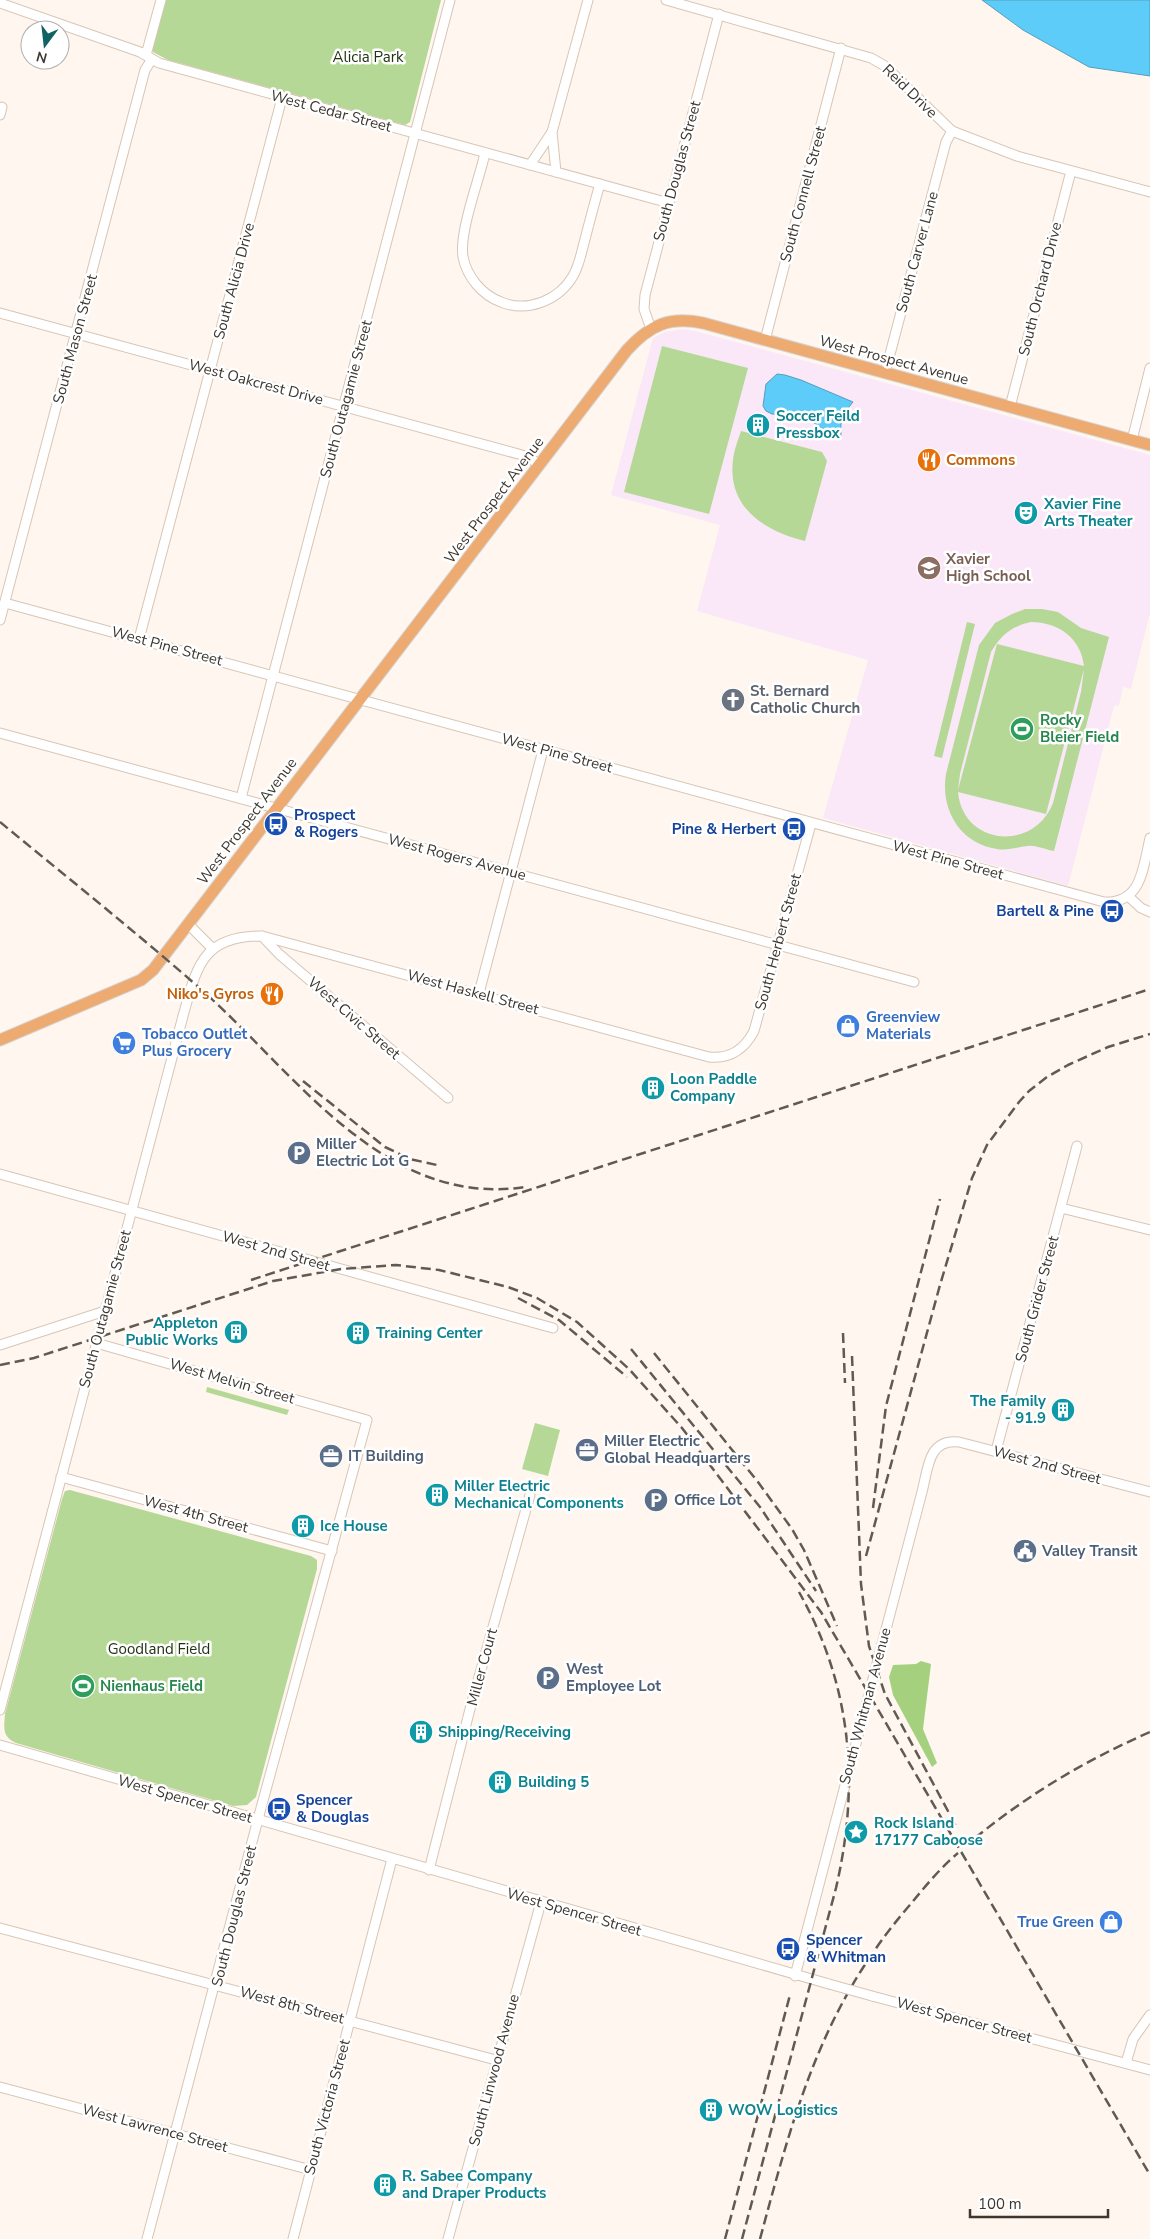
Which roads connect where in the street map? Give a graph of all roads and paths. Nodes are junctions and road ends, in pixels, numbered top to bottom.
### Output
1 (161, 0) edge
2 (450, 0) edge
3 (588, 0) edge
4 (666, 0) edge
5 (0, 3) edge
6 (719, 14) junction
7 (841, 48) junction
8 (149, 57) junction
9 (282, 98) junction
10 (952, 131) junction
11 (552, 132) junction
12 (416, 135) junction
13 (485, 154) junction
14 (530, 165) junction
15 (1071, 171) junction
16 (556, 172) junction
17 (600, 184) junction
18 (1150, 192) edge
19 (669, 203) junction
20 (0, 313) edge
21 (651, 329) junction
22 (77, 333) junction
23 (765, 340) junction
24 (1150, 368) edge
25 (211, 370) junction
26 (885, 373) junction
27 (345, 407) junction
28 (1010, 407) junction
29 (1132, 440) junction
30 (1150, 445) edge
31 (540, 464) junction
32 (5, 603) junction
33 (0, 617) edge
34 (139, 639) junction
35 (273, 675) junction
36 (361, 699) junction
37 (0, 733) edge
38 (543, 750) junction
39 (240, 798) junction
40 (276, 808) junction
41 (811, 824) junction
42 (1150, 839) edge
43 (510, 872) junction
44 (1128, 896) junction
45 (1150, 912) edge
46 (188, 924) junction
47 (262, 936) junction
48 (778, 944) junction
49 (213, 949) junction
50 (914, 982) dead end
51 (479, 993) junction
52 (0, 1040) edge
53 (734, 1053) joint
54 (448, 1098) dead end
55 (1078, 1146) dead end
56 (0, 1174) edge
57 (1061, 1208) junction
58 (132, 1210) junction
59 (1150, 1230) edge
60 (105, 1311) junction
61 (553, 1328) dead end
62 (96, 1343) junction
63 (0, 1345) edge
64 (367, 1420) joint
65 (944, 1442) joint
66 (996, 1452) junction
67 (61, 1477) junction
68 (1150, 1492) edge
69 (530, 1495) dead end
70 (332, 1551) junction
71 (0, 1710) edge
72 (0, 1745) edge
73 (258, 1820) junction
74 (392, 1859) junction
75 (429, 1870) junction
76 (541, 1902) junction
77 (0, 1928) edge
78 (795, 1976) junction
79 (216, 1984) junction
80 (1150, 2015) edge
81 (350, 2020) junction
82 (496, 2060) junction
83 (1126, 2063) junction
84 (1150, 2070) edge
85 (0, 2087) edge
86 (176, 2134) junction
87 (311, 2170) junction
88 (148, 2239) edge
89 (293, 2239) edge
90 (448, 2239) edge

1 - 8 street, South Mason Street
2 - 12 street, South Outagamie Street
3 - 11 street
4 - 6 street, Reid Drive
5 - 8 street, West Cedar Street
6 - 7 street, Reid Drive
6 - 19 street, South Douglas Street
7 - 10 street, Reid Drive
7 - 23 street, South Connell Street
8 - 9 street, West Cedar Street
8 - 22 street, South Mason Street
9 - 12 street, West Cedar Street
9 - 25 street, South Alicia Drive
10 - 15 street, Reid Drive
10 - 26 street, South Carver Lane
11 - 14 street
11 - 16 street
12 - 13 street, West Cedar Street
12 - 27 street, South Outagamie Street
13 - 14 street, West Cedar Street
13 - 17 street
14 - 16 street, West Cedar Street
15 - 18 street, Reid Drive
15 - 28 street, South Orchard Drive
16 - 17 street, West Cedar Street
17 - 19 street, West Cedar Street
19 - 21 street, South Douglas Street
20 - 22 street, West Oakcrest Drive
21 - 23 main road, West Prospect Avenue
21 - 31 main road, West Prospect Avenue
22 - 25 street, West Oakcrest Drive
22 - 32 street, South Mason Street
23 - 26 main road, West Prospect Avenue
24 - 29 street
25 - 27 street, West Oakcrest Drive
25 - 34 street, South Alicia Drive
26 - 28 main road, West Prospect Avenue
27 - 31 street, West Oakcrest Drive
27 - 35 street, South Outagamie Street
28 - 29 main road, West Prospect Avenue
29 - 30 main road, West Prospect Avenue
31 - 36 main road, West Prospect Avenue
32 - 33 street, South Mason Street
32 - 34 street, West Pine Street
34 - 35 street, West Pine Street
35 - 36 street, West Pine Street
35 - 39 street, South Outagamie Street
36 - 38 street, West Pine Street
36 - 40 main road, West Prospect Avenue
37 - 39 street, West Rogers Avenue
38 - 41 street, West Pine Street
38 - 43 street
39 - 40 street, West Rogers Avenue
40 - 43 street, West Rogers Avenue
40 - 46 main road, West Prospect Avenue
41 - 44 street, West Pine Street
41 - 48 street, South Herbert Street
42 - 44 street
43 - 48 street, West Rogers Avenue
43 - 51 street
44 - 45 street
46 - 49 street
46 - 52 main road, West Prospect Avenue
47 - 49 street, West Haskell Street
47 - 51 street, West Haskell Street
47 - 54 street, West Civic Street
48 - 50 street, West Rogers Avenue
48 - 53 street, South Herbert Street
49 - 58 street, South Outagamie Street
51 - 53 street, West Haskell Street
55 - 57 street, South Grider Street
56 - 58 street, West 2nd Street
57 - 59 street
57 - 66 street, South Grider Street
58 - 60 street, South Outagamie Street
58 - 61 street, West 2nd Street
60 - 62 street, South Outagamie Street
60 - 63 street
62 - 64 street, West Melvin Street
62 - 67 street, South Outagamie Street
64 - 70 street, South Douglas Street
65 - 66 street, West 2nd Street
65 - 78 street, South Whitman Avenue
66 - 68 street, West 2nd Street
67 - 70 street, West 4th Street
67 - 71 street, South Outagamie Street
69 - 75 street, Miller Court
70 - 73 street, South Douglas Street
72 - 73 street, West Spencer Street
73 - 74 street, West Spencer Street
73 - 79 street, South Douglas Street
74 - 75 street, West Spencer Street
74 - 81 street, South Victoria Street
75 - 76 street, West Spencer Street
76 - 78 street, West Spencer Street
76 - 82 street, South Linwood Avenue
77 - 79 street, West 8th Street
78 - 83 street, West Spencer Street, bridge
79 - 81 street, West 8th Street
79 - 86 street, South Douglas Street
80 - 83 street
81 - 82 street, West 8th Street
81 - 87 street, South Victoria Street
82 - 90 street, South Linwood Avenue
83 - 84 street, West Spencer Street
85 - 86 street, West Lawrence Street
86 - 87 street, West Lawrence Street
86 - 88 street, South Douglas Street
87 - 89 street, South Victoria Street

